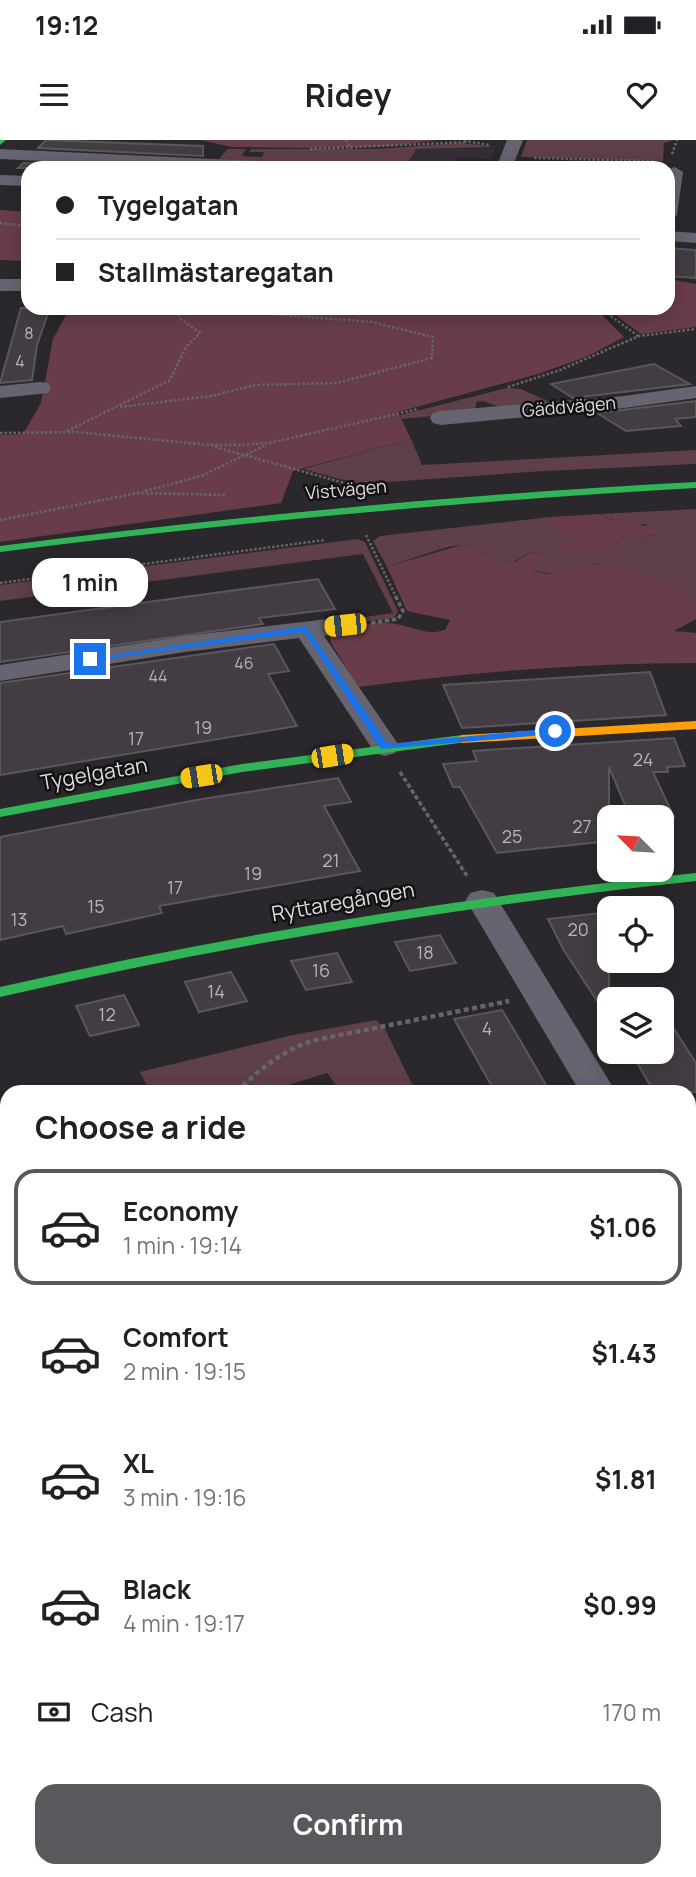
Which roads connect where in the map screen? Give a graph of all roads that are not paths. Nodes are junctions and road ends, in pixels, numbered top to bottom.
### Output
1 (514, 140) edge
2 (0, 154) edge
3 (102, 161) edge
4 (507, 161) edge
5 (0, 180) edge
6 (21, 181) edge
7 (675, 236) edge
8 (696, 238) edge
9 (0, 285) edge
10 (21, 285) edge
11 (40, 388) dead end
12 (0, 392) edge
13 (696, 392) edge
14 (434, 412) road end
15 (696, 485) edge
16 (0, 549) edge
17 (345, 625) road end
18 (306, 629) junction
19 (0, 673) edge
20 (696, 725) edge
21 (385, 747) junction
22 (0, 813) edge
23 (696, 877) edge
24 (482, 900) junction
25 (0, 992) edge
26 (594, 1085) edge

1 - 4 street
2 - 3 street
5 - 6 street
7 - 8 street
9 - 10 street
11 - 12 street
13 - 14 street, Gäddvägen
15 - 16 street, Vistvägen
17 - 18 street
18 - 19 street
18 - 21 street
20 - 21 street, Tygelgatan
21 - 22 street, Tygelgatan
23 - 24 street, Ryttaregången
24 - 25 street, Ryttaregången
24 - 26 street

